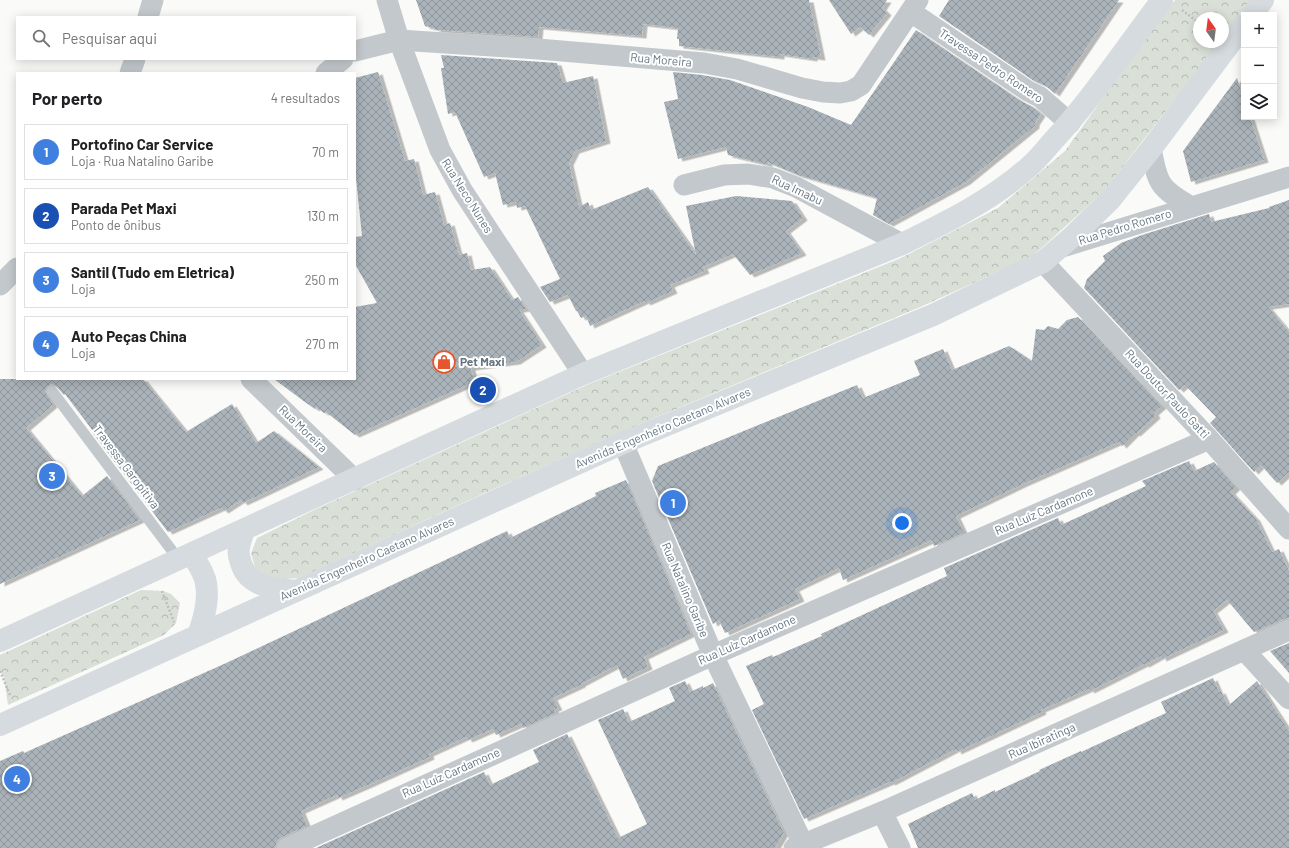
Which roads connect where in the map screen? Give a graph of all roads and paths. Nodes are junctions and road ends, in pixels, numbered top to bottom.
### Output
1 (153, 0) edge
2 (387, 0) edge
3 (1162, 0) edge
4 (1263, 0) edge
5 (914, 6) edge
6 (1181, 9) dead end
7 (1254, 12) edge
8 (148, 16) edge
9 (1193, 18) edge
10 (1241, 29) edge
11 (399, 40) junction
12 (356, 51) edge
13 (135, 60) edge
14 (342, 60) edge
15 (130, 72) edge
16 (327, 72) edge
17 (1070, 123) junction
18 (1150, 149) junction
19 (1289, 177) edge
20 (684, 186) dead end
21 (1191, 207) junction
22 (902, 244) junction
23 (1051, 255) junction
24 (16, 269) edge
25 (0, 285) edge
26 (583, 374) junction
27 (252, 380) edge
28 (52, 391) dead end
29 (1209, 439) junction
30 (623, 443) junction
31 (355, 480) junction
32 (244, 530) junction
33 (1289, 530) edge
34 (186, 557) junction
35 (158, 569) junction
36 (295, 591) junction
37 (174, 623) dead end
38 (1289, 630) edge
39 (198, 635) junction
40 (0, 641) edge
41 (1245, 650) junction
42 (713, 655) junction
43 (0, 671) edge
44 (17, 692) dead end
45 (1289, 699) edge
46 (0, 725) edge
47 (882, 812) junction
48 (799, 846) edge
49 (287, 848) edge
50 (900, 848) edge

1 - 8 street
2 - 11 street, Rua Neco Nunes
3 - 17 main road
4 - 7 main road
5 - 11 street, Rua Moreira
5 - 17 street, Travessa Pedro Romero
6 - 9 path
10 - 18 main road, Avenida Engenheiro Caetano Alvares
11 - 12 street, Rua Moreira
11 - 26 street, Rua Neco Nunes
13 - 15 street
14 - 16 street
17 - 22 main road
18 - 21 street, Rua Pedro Romero
18 - 23 main road, Avenida Engenheiro Caetano Alvares
19 - 21 street, Rua Pedro Romero
20 - 22 street, Rua Imabu
21 - 23 street, Rua Pedro Romero
22 - 26 main road
23 - 29 street, Rua Doutor Paulo Gatti
23 - 30 main road, Avenida Engenheiro Caetano Alvares
24 - 25 street
26 - 31 main road
27 - 31 street, Rua Moreira
28 - 34 lane, Travessa Garopitiva
29 - 33 street, Rua Doutor Paulo Gatti
29 - 42 street, Rua Luíz Cardamone
30 - 36 main road, Avenida Engenheiro Caetano Alvares
30 - 42 street, Rua Natalino Garibe
31 - 32 main road
32 - 34 main road
32 - 36 main road
34 - 35 main road
34 - 39 main road
35 - 37 path
35 - 40 main road
36 - 39 main road, Avenida Engenheiro Caetano Alvares
38 - 41 street, Rua Ibiratinga
39 - 46 main road, Avenida Engenheiro Caetano Alvares
41 - 45 street
41 - 47 street, Rua Ibiratinga
42 - 48 street, Rua Natalino Garibe
42 - 49 street, Rua Luíz Cardamone
43 - 44 path
47 - 48 street, Rua Ibiratinga
47 - 50 street

